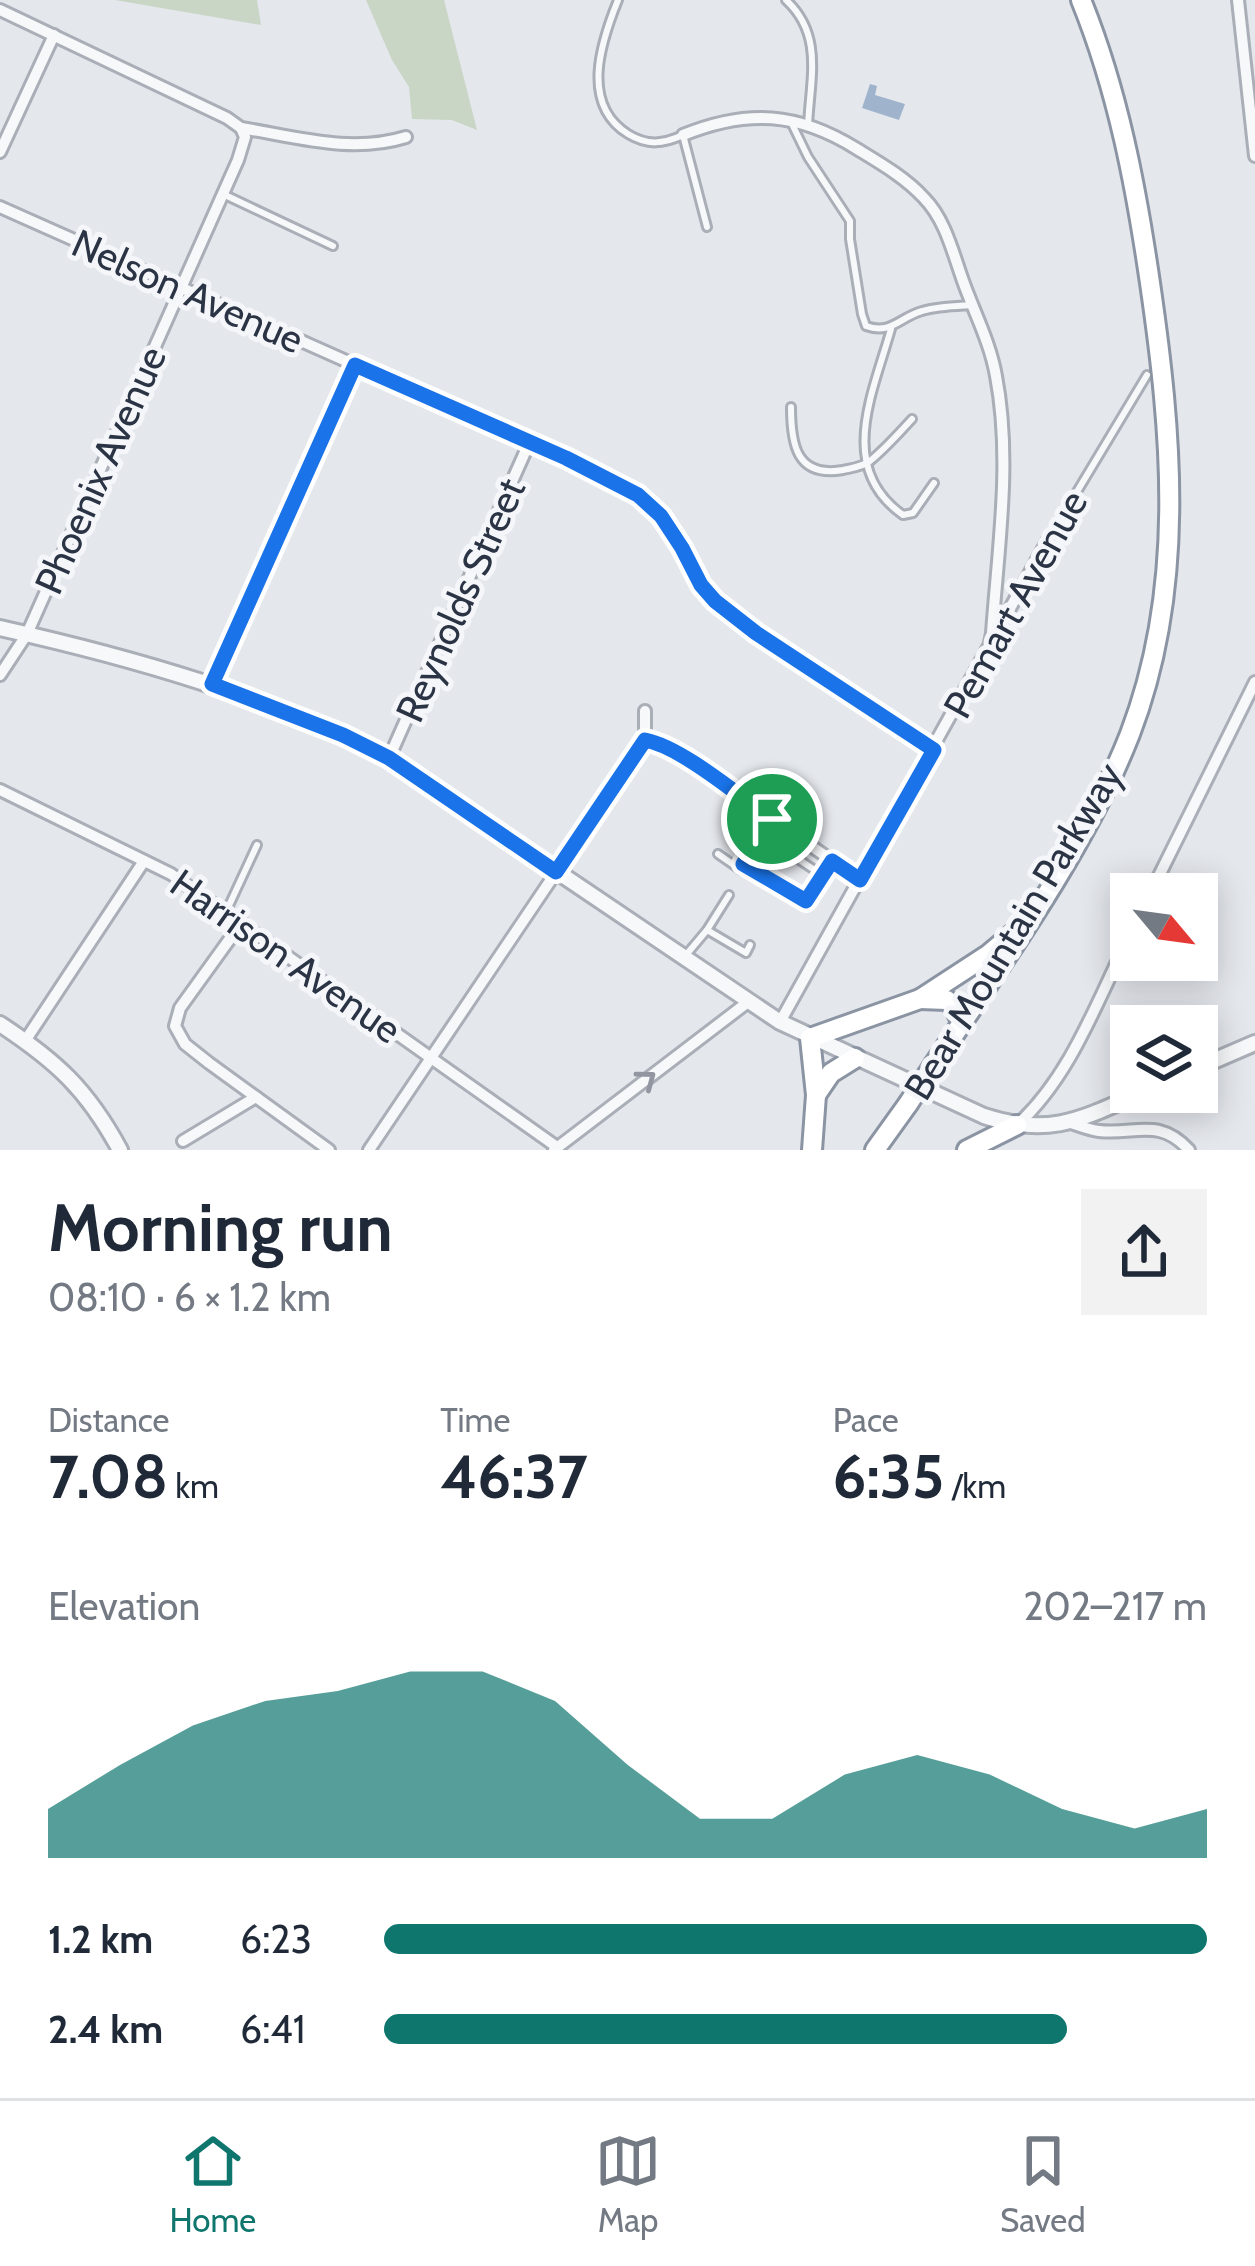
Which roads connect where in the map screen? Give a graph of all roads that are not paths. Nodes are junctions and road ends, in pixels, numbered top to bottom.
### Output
1 (618, 0) edge
2 (786, 0) edge
3 (1081, 0) edge
4 (1238, 0) edge
5 (0, 10) edge
6 (54, 35) junction
7 (790, 120) junction
8 (808, 126) junction
9 (241, 128) junction
10 (683, 135) junction
11 (406, 137) dead end
12 (0, 152) edge
13 (1255, 156) edge
14 (222, 194) junction
15 (0, 207) edge
16 (707, 227) dead end
17 (333, 246) dead end
18 (180, 288) junction
19 (973, 305) junction
20 (891, 329) junction
21 (355, 365) junction
22 (1147, 375) dead end
23 (790, 407) dead end
24 (912, 419) dead end
25 (530, 441) junction
26 (867, 464) junction
27 (934, 484) dead end
28 (1048, 540) joint
29 (0, 628) edge
30 (28, 634) junction
31 (989, 648) junction
32 (0, 675) edge
33 (1255, 682) edge
34 (212, 684) junction
35 (646, 711) dead end
36 (645, 740) junction
37 (934, 750) junction
38 (389, 758) junction
39 (0, 790) edge
40 (772, 819) junction
41 (762, 835) junction
42 (256, 845) dead end
43 (718, 854) dead end
44 (144, 861) junction
45 (832, 861) junction
46 (743, 864) junction
47 (556, 872) junction
48 (1160, 873) edge
49 (822, 875) junction
50 (860, 880) junction
51 (729, 895) dead end
52 (226, 911) junction
53 (242, 922) junction
54 (1028, 922) junction
55 (707, 930) junction
56 (750, 946) dead end
57 (683, 958) junction
58 (1110, 975) edge
59 (920, 999) junction
60 (748, 1002) junction
61 (780, 1022) junction
62 (962, 1023) junction
63 (0, 1024) edge
64 (810, 1038) junction
65 (25, 1041) junction
66 (1255, 1042) edge
67 (432, 1058) junction
68 (855, 1058) junction
69 (1218, 1059) edge
70 (815, 1095) junction
71 (256, 1097) junction
72 (1110, 1106) edge
73 (1071, 1123) junction
74 (1017, 1125) junction
75 (183, 1141) dead end
76 (556, 1149) edge
77 (120, 1150) edge
78 (329, 1150) edge
79 (369, 1150) edge
80 (812, 1150) edge
81 (875, 1150) edge
82 (967, 1150) edge
83 (1189, 1150) edge

1 - 10 lane
2 - 8 lane
3 - 54 highway, Bear Mountain Parkway
4 - 13 street
5 - 6 street
6 - 9 street
6 - 12 street
7 - 8 street
7 - 10 street
7 - 20 lane
8 - 19 street
9 - 11 street
9 - 14 street, Phoenix Avenue
10 - 16 lane
14 - 17 lane
14 - 18 street, Phoenix Avenue
15 - 18 street, Nelson Avenue
18 - 21 street, Nelson Avenue
18 - 30 street, Phoenix Avenue
19 - 20 lane
19 - 31 street
20 - 26 lane
21 - 25 street, Nelson Avenue
21 - 34 street
22 - 28 lane, Pemart Avenue
23 - 26 lane
24 - 26 lane
25 - 37 street, Nelson Avenue
25 - 38 street, Reynolds Street
26 - 27 lane
28 - 31 street, Pemart Avenue
29 - 30 street
30 - 32 street, Phoenix Avenue
30 - 34 street
31 - 37 street, Pemart Avenue
33 - 48 street
34 - 38 street
35 - 36 street
36 - 40 street
36 - 47 street
37 - 50 street, Pemart Avenue
38 - 47 street
39 - 44 street, Harrison Avenue
40 - 41 lane
40 - 45 street
41 - 46 lane
41 - 49 lane
42 - 52 lane
43 - 46 lane
44 - 52 street, Harrison Avenue
44 - 65 street
45 - 49 lane
45 - 50 street
46 - 49 lane
47 - 57 street
47 - 67 street
50 - 61 street, Pemart Avenue
51 - 55 lane
52 - 53 street, Harrison Avenue
53 - 67 street, Harrison Avenue
53 - 71 street
54 - 59 highway
54 - 62 highway, Bear Mountain Parkway
55 - 56 lane
55 - 57 lane
57 - 60 street
58 - 74 street
59 - 62 highway
59 - 64 highway
60 - 61 street
76 -> 60 street
61 - 64 street
62 - 81 highway, Bear Mountain Parkway, bridge
63 - 65 street
64 - 68 street
64 - 70 highway
65 - 77 street
66 - 69 street
67 - 76 street, Harrison Avenue
67 - 79 street
68 - 70 highway
68 - 74 street
70 - 80 highway
71 - 75 street
71 - 78 street
72 - 73 street
73 - 74 street
73 - 83 street
74 - 82 highway

